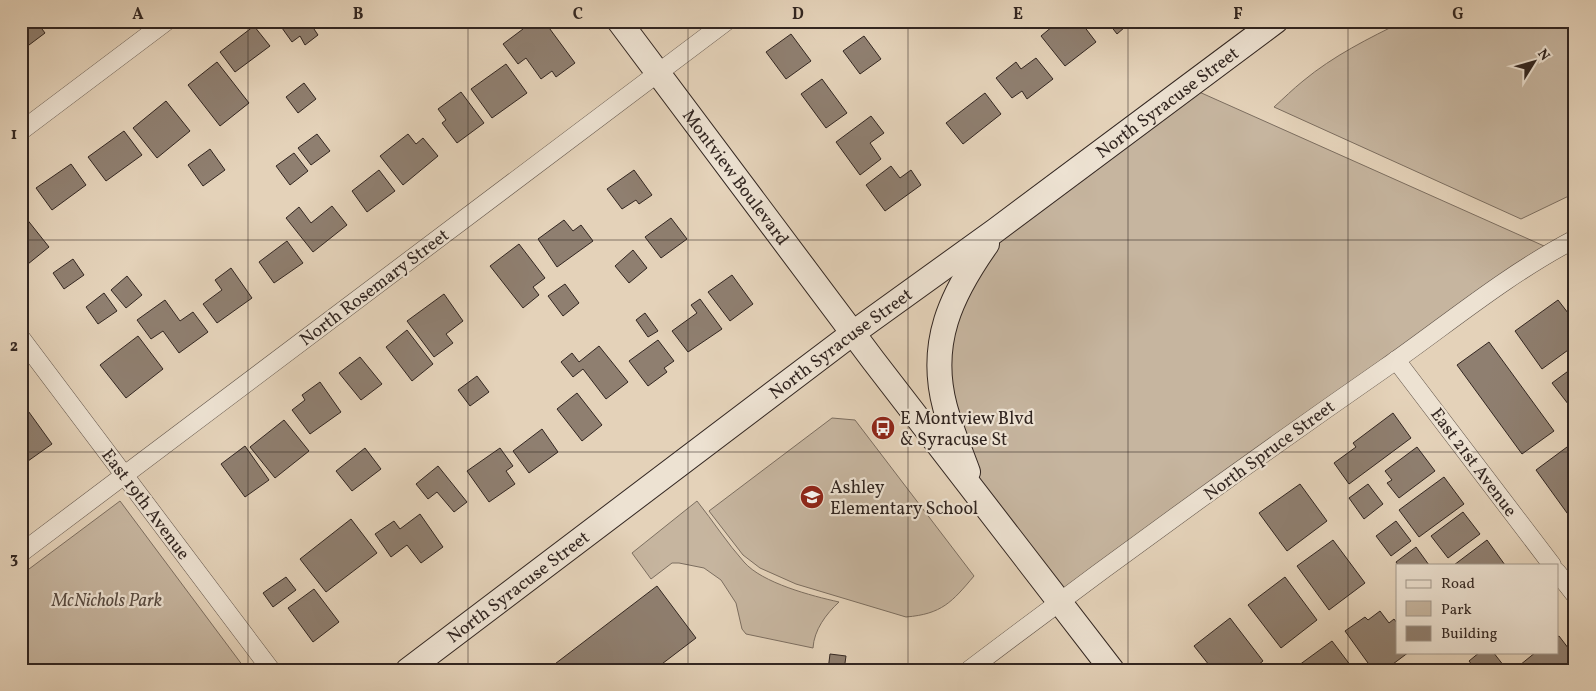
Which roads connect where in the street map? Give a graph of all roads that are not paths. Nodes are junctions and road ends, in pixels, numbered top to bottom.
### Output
1 (167, 21) edge
2 (619, 21) edge
3 (727, 21) edge
4 (1276, 21) edge
5 (658, 73) junction
6 (21, 131) edge
7 (996, 230) junction
8 (1575, 239) edge
9 (853, 333) junction
10 (21, 338) edge
11 (1396, 360) junction
12 (125, 476) junction
13 (975, 491) junction
14 (21, 554) edge
15 (1551, 564) edge
16 (1558, 573) edge
17 (1575, 595) edge
18 (1059, 602) junction
19 (271, 670) edge
20 (408, 670) edge
21 (969, 670) edge
22 (1112, 670) edge

1 - 6 street
2 - 5 main road, Montview Boulevard
3 - 5 street, North Rosemary Street
4 - 7 main road, North Syracuse Street
5 - 9 main road, Montview Boulevard
5 - 12 street, North Rosemary Street
7 - 9 main road, North Syracuse Street
7 - 13 main road
8 - 11 street, North Spruce Street
9 - 13 main road, Montview Boulevard
9 - 20 main road, North Syracuse Street
10 - 12 street, East 19th Avenue
11 - 15 street, East 21st Avenue
11 - 18 street, North Spruce Street
12 - 14 street, North Rosemary Street
12 - 19 street, East 19th Avenue
13 - 18 main road, Montview Boulevard
16 - 17 street
18 - 21 street, North Spruce Street
18 - 22 main road, Montview Boulevard

